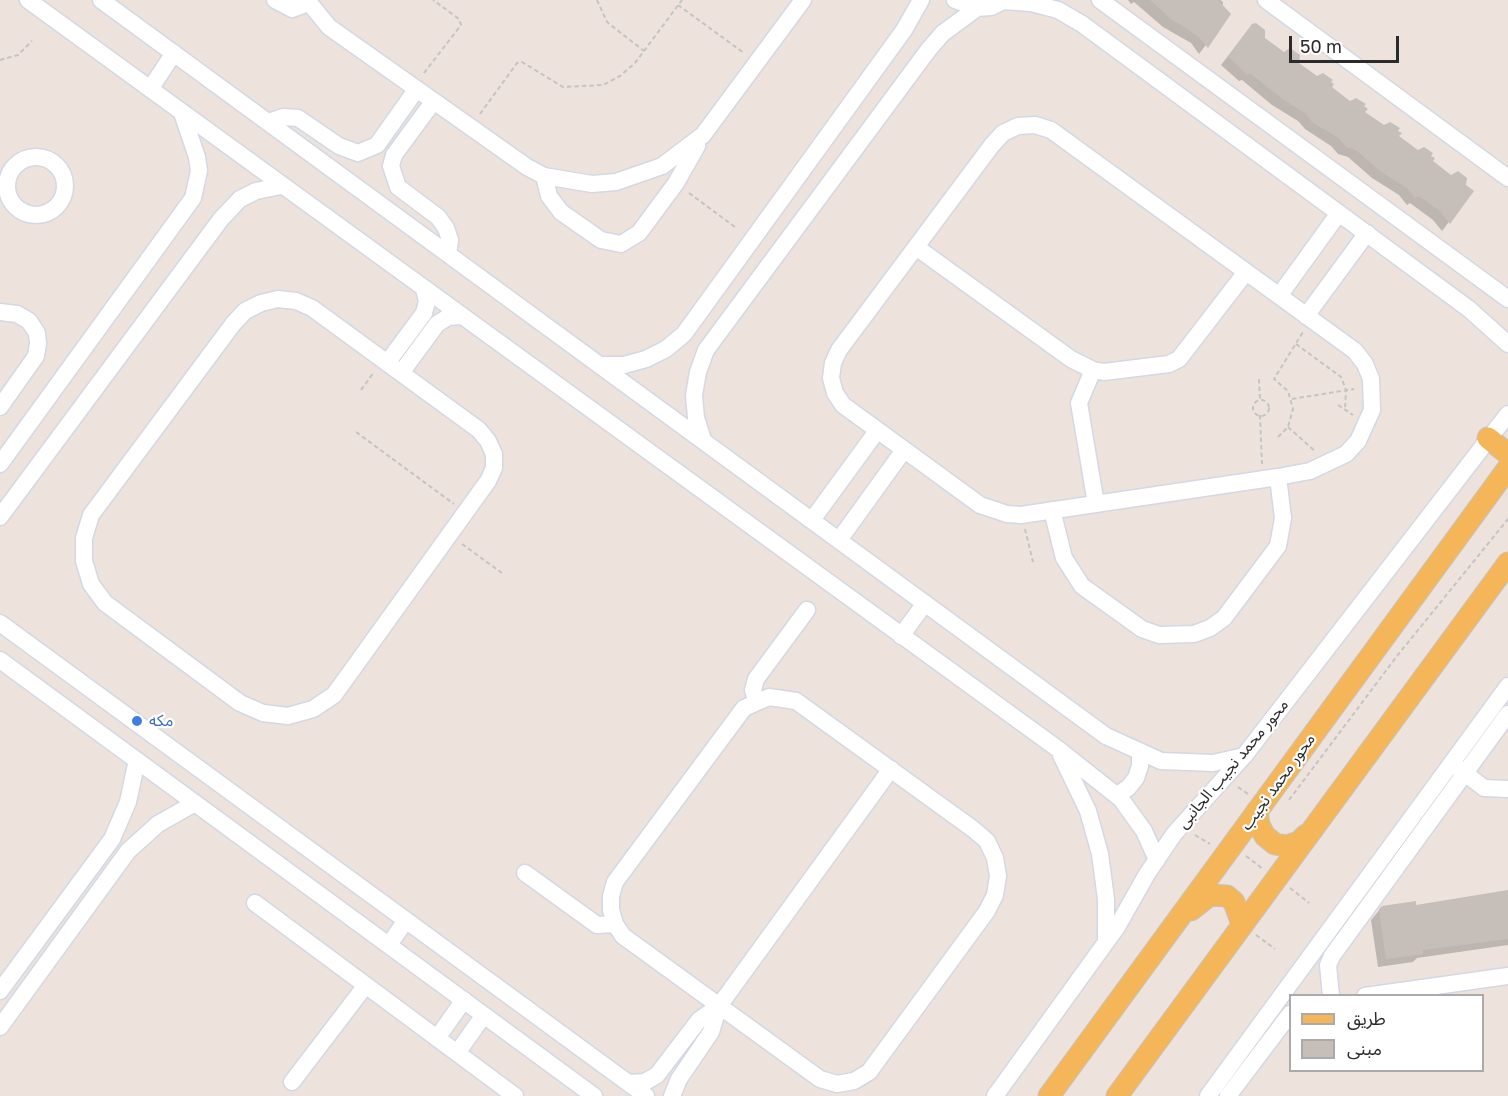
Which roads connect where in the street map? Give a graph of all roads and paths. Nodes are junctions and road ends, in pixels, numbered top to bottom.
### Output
1 (28, 0) edge
2 (102, 0) edge
3 (119, 0) edge
4 (275, 0) edge
5 (434, 0) edge
6 (597, 0) edge
7 (682, 0) edge
8 (803, 0) edge
9 (921, 0) edge
10 (955, 0) edge
11 (1100, 0) edge
12 (1266, 0) edge
13 (1004, 1) edge
14 (307, 2) edge
15 (678, 4) junction
16 (977, 8) junction
17 (129, 20) junction
18 (32, 41) dead end
19 (644, 51) junction
20 (174, 54) junction
21 (0, 60) edge
22 (757, 63) junction
23 (150, 89) junction
24 (415, 89) junction
25 (433, 102) junction
26 (182, 113) junction
27 (268, 122) junction
28 (470, 129) junction
29 (704, 135) junction
30 (544, 176) junction
31 (1508, 178) edge
32 (676, 183) junction
33 (281, 186) junction
34 (1339, 213) junction
35 (735, 227) dead end
36 (1367, 233) junction
37 (916, 247) junction
38 (448, 254) junction
39 (1246, 272) junction
40 (424, 289) junction
41 (1279, 296) junction
42 (1508, 299) edge
43 (0, 312) edge
44 (461, 316) junction
45 (1308, 317) junction
46 (1296, 344) junction
47 (1508, 344) edge
48 (385, 362) junction
49 (601, 366) junction
50 (1093, 370) junction
51 (401, 373) junction
52 (1259, 379) dead end
53 (1354, 389) dead end
54 (361, 390) dead end
55 (1346, 390) junction
56 (1260, 399) junction
57 (1292, 399) junction
58 (0, 407) edge
59 (1344, 410) dead end
60 (1508, 414) edge
61 (1260, 416) junction
62 (1288, 427) junction
63 (877, 430) junction
64 (356, 432) dead end
65 (1278, 437) dead end
66 (1488, 438) junction
67 (703, 440) junction
68 (904, 450) junction
69 (1508, 454) edge
70 (0, 464) edge
71 (1330, 464) junction
72 (1508, 468) edge
73 (1270, 478) junction
74 (1096, 504) junction
75 (1052, 510) junction
76 (466, 512) junction
77 (1021, 515) junction
78 (0, 517) edge
79 (1508, 519) edge
80 (812, 520) junction
81 (450, 535) junction
82 (839, 540) junction
83 (1033, 562) dead end
84 (1508, 563) edge
85 (502, 573) dead end
86 (925, 603) junction
87 (1426, 603) dead end
88 (807, 610) dead end
89 (1436, 610) junction
90 (0, 623) edge
91 (901, 636) junction
92 (0, 660) edge
93 (1508, 686) edge
94 (756, 700) junction
95 (1508, 714) edge
96 (1058, 749) junction
97 (1140, 753) junction
98 (1244, 756) junction
99 (137, 760) junction
100 (1458, 768) junction
101 (891, 769) junction
102 (1224, 776) junction
103 (1508, 789) edge
104 (1117, 795) junction
105 (195, 803) junction
106 (1285, 805) dead end
107 (1259, 807) junction
108 (1317, 823) junction
109 (1181, 825) junction
110 (1225, 854) junction
111 (1157, 860) junction
112 (525, 873) dead end
113 (255, 903) dead end
114 (406, 921) junction
115 (1176, 921) junction
116 (615, 924) junction
117 (1242, 924) junction
118 (1106, 942) junction
119 (389, 945) junction
120 (1275, 949) dead end
121 (1306, 962) junction
122 (1329, 974) junction
123 (1508, 976) edge
124 (366, 986) junction
125 (0, 991) edge
126 (1290, 994) edge
127 (1331, 994) edge
128 (1379, 994) edge
129 (1287, 999) edge
130 (464, 1000) junction
131 (719, 1006) junction
132 (484, 1015) junction
133 (1289, 1015) edge
134 (0, 1027) edge
135 (437, 1038) junction
136 (457, 1053) junction
137 (292, 1082) dead end
138 (628, 1083) junction
139 (513, 1096) edge
140 (594, 1096) edge
141 (646, 1096) edge
142 (672, 1096) edge
143 (995, 1096) edge
144 (1049, 1096) edge
145 (1117, 1096) edge
146 (1208, 1096) edge
147 (1228, 1096) edge

1 - 23 street
2 - 17 street
3 - 17 street
4 - 14 street
5 - 24 path
6 - 19 path
7 - 15 path
8 - 22 street
9 - 49 street
10 - 16 street
11 - 42 street
12 - 31 street
13 - 16 street
13 - 34 street
14 - 24 street
15 - 19 path
15 - 22 path
16 - 67 street
17 - 20 street
18 - 21 path
19 - 28 path
20 - 23 street
20 - 27 street
22 - 29 street
23 - 26 street
24 - 25 street
24 - 27 street
25 - 28 street
25 - 38 street
26 - 33 street
26 - 70 street
27 - 38 street
28 - 30 street
29 - 30 street
29 - 32 street
30 - 32 street
32 - 35 path
33 - 40 street
33 - 78 street
34 - 36 street
34 - 41 street
36 - 45 street
36 - 47 street
37 - 39 street
37 - 50 street
37 - 63 street
38 - 49 street
39 - 41 street
39 - 50 street
40 - 44 street
40 - 48 street
41 - 45 street
43 - 58 street
44 - 51 street
44 - 91 street
45 - 46 path
45 - 71 street
46 - 55 path
46 - 57 path
48 - 51 street
48 - 54 path
48 - 81 street
49 - 67 street
50 - 74 street
51 - 76 street
52 - 56 path
53 - 55 path
55 - 57 path
55 - 59 path
56 - 61 path
56 - 61 path
57 - 62 path
60 - 66 street, محور محمد نجيب الجانبى
61 - 73 path
62 - 65 path
62 - 71 path
63 - 68 street
63 - 80 street
64 - 76 path
66 - 69 main road
66 - 98 street, محور محمد نجيب الجانبى
67 - 80 street
68 - 77 street
68 - 82 street
71 - 73 street
72 - 107 main road, محور محمد نجيب
73 - 74 street
73 - 75 street
74 - 75 street
75 - 77 street
76 - 81 street
77 - 83 path
79 - 89 path
80 - 82 street
81 - 85 path
82 - 86 street
84 - 108 main road
86 - 91 street
86 - 97 street
87 - 89 path
88 - 94 street
89 - 106 path
90 - 114 street
91 - 96 street
92 - 99 street
93 - 100 street
94 - 101 street
94 - 116 street
95 - 100 street
96 - 104 street
96 - 118 street
97 - 98 street
97 - 104 street
98 - 102 street, محور محمد نجيب الجانبى
99 - 105 street
99 - 125 street
100 - 103 street
100 - 121 street
100 - 122 street
101 - 131 street
101 - 131 street
102 - 107 path
102 - 109 street, محور محمد نجيب الجانبى
104 - 111 street
105 - 119 street
105 - 134 street
107 - 108 main road
107 - 110 main road, محور محمد نجيب
108 - 117 main road
109 - 110 path
109 - 111 street, محور محمد نجيب الجانبى
110 - 115 main road, محور محمد نجيب
111 - 118 street, محور محمد نجيب الجانبى
112 - 116 street
113 - 124 street
114 - 119 street
114 - 138 street
115 - 117 main road
115 - 144 main road, محور محمد نجيب
116 - 131 street
117 - 120 path
117 - 145 main road
118 - 143 street, محور محمد نجيب الجانبى
119 - 130 street
121 - 122 street
121 - 126 street
122 - 127 street
123 - 128 street
124 - 135 street
124 - 137 street
129 - 146 street
130 - 132 street
130 - 135 street
131 - 138 street
131 - 142 street
132 - 136 street
132 - 140 street
133 - 147 street
135 - 136 street
136 - 139 street
138 - 141 street

